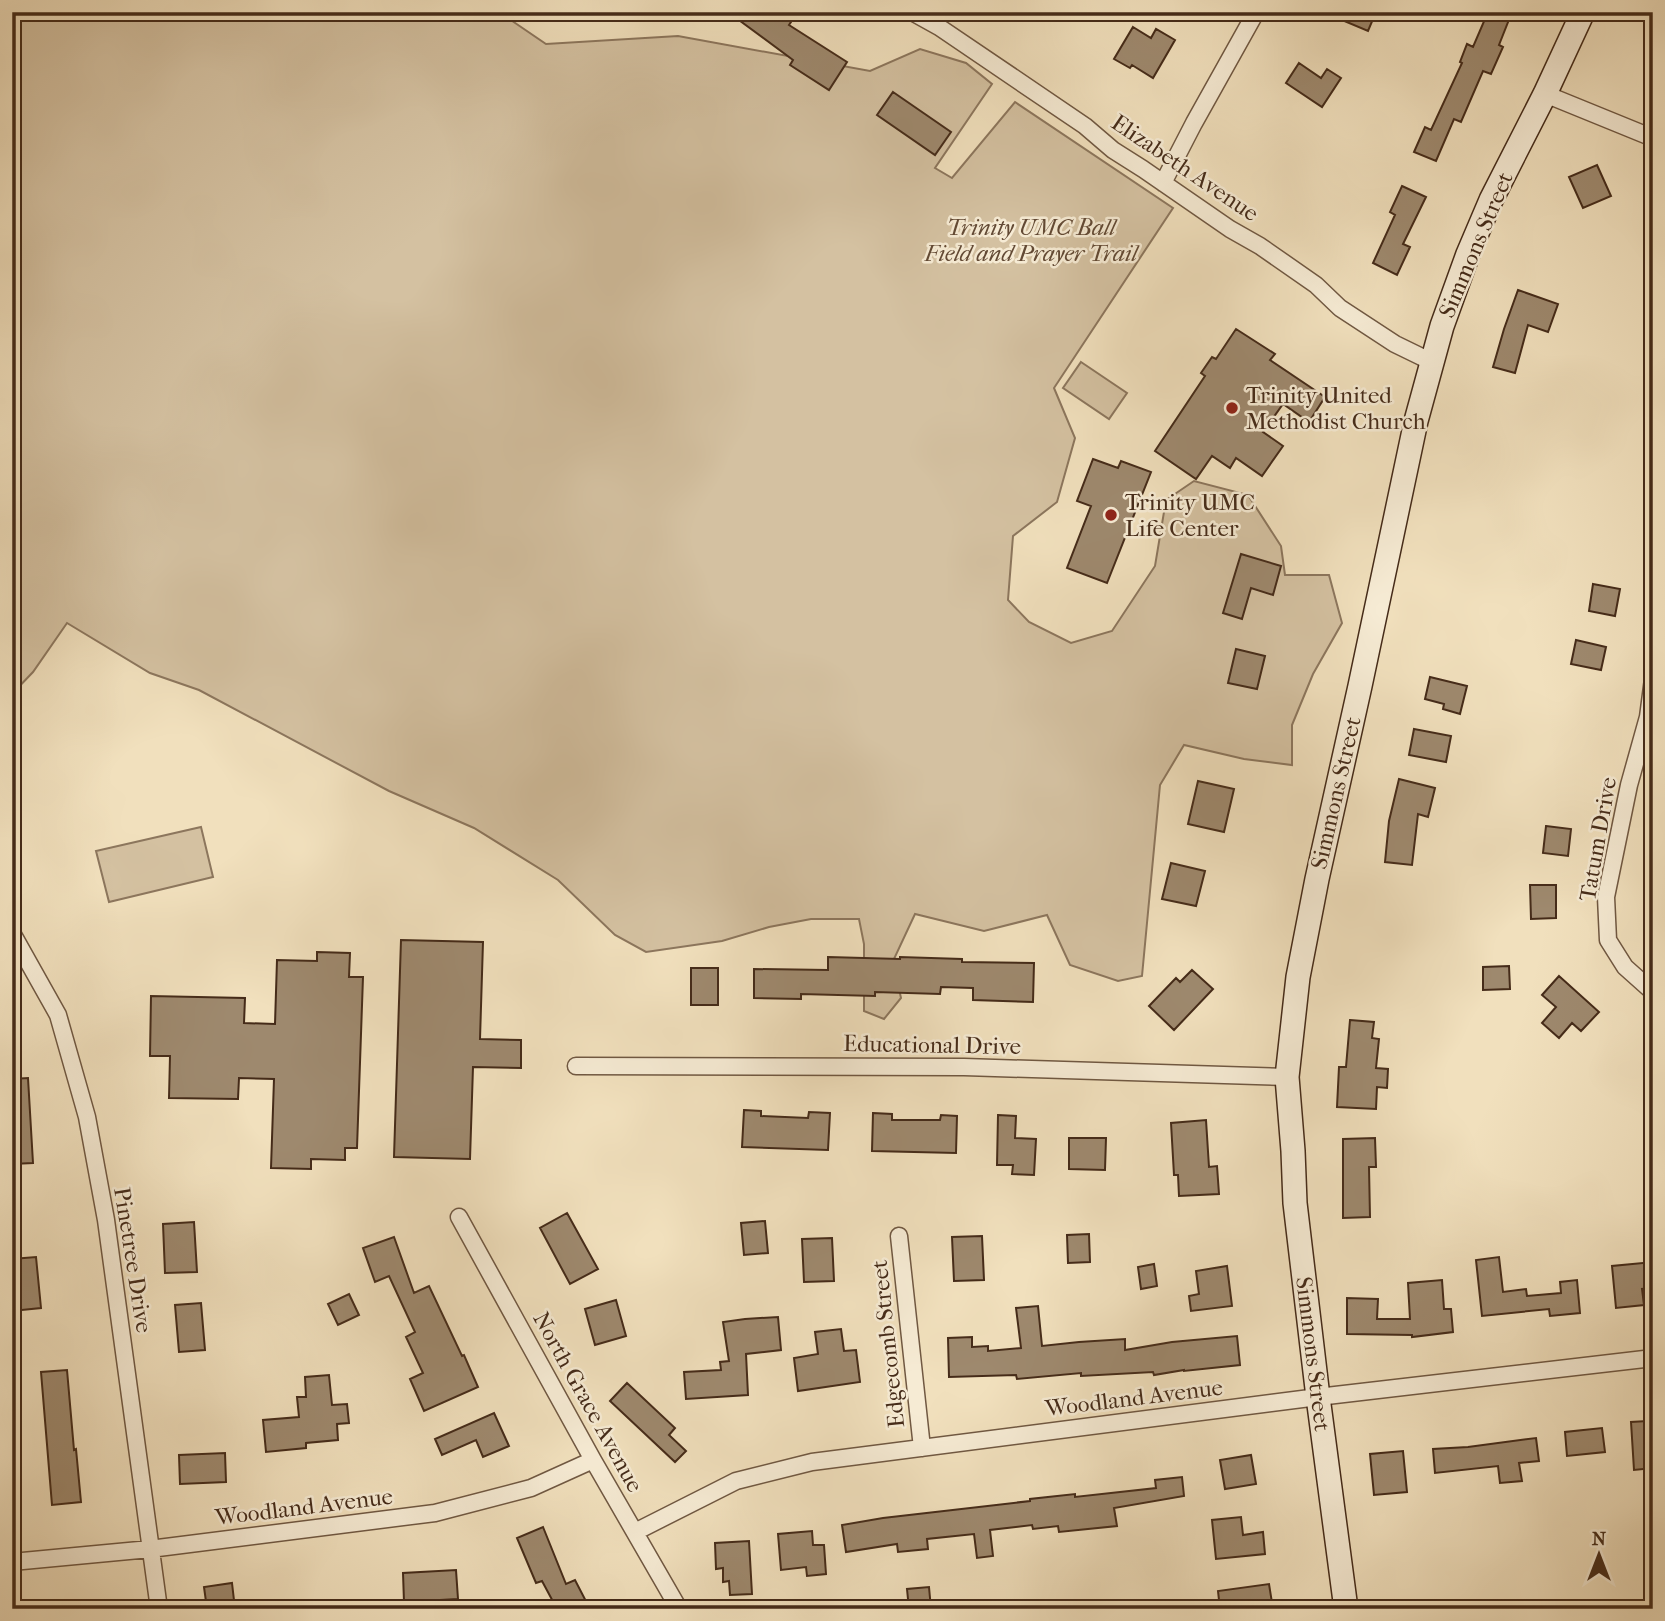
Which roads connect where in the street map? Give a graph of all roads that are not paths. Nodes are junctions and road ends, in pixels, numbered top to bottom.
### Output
1 (912, 12) edge
2 (1256, 12) edge
3 (1583, 12) edge
4 (1545, 94) junction
5 (1653, 138) edge
6 (1163, 183) junction
7 (1432, 362) junction
8 (1653, 679) edge
9 (12, 933) edge
10 (1653, 992) edge
11 (576, 1066) dead end
12 (1287, 1077) junction
13 (459, 1217) dead end
14 (900, 1236) dead end
15 (1653, 1358) edge
16 (1318, 1397) junction
17 (922, 1448) junction
18 (593, 1460) junction
19 (635, 1532) junction
20 (150, 1549) junction
21 (12, 1563) edge
22 (159, 1609) edge
23 (679, 1609) edge
24 (1346, 1609) edge

1 - 6 street, Elizabeth Avenue
2 - 6 street
3 - 4 street, Simmons Street
4 - 5 street
4 - 7 street, Simmons Street
6 - 7 street, Elizabeth Avenue
7 - 12 street, Simmons Street
8 - 10 street, Tatum Drive
9 - 20 street, Pinetree Drive
11 - 12 street, Educational Drive
12 - 16 street, Simmons Street
13 - 18 street, North Grace Avenue
14 - 17 street, Edgecomb Street
15 - 16 street, Woodland Avenue
16 - 17 street, Woodland Avenue
16 - 24 street, Simmons Street
17 - 19 street, Woodland Avenue
18 - 19 street, North Grace Avenue
18 - 20 street, Woodland Avenue
19 - 23 street, North Grace Avenue
20 - 21 street, Woodland Avenue
20 - 22 street, Pinetree Drive

